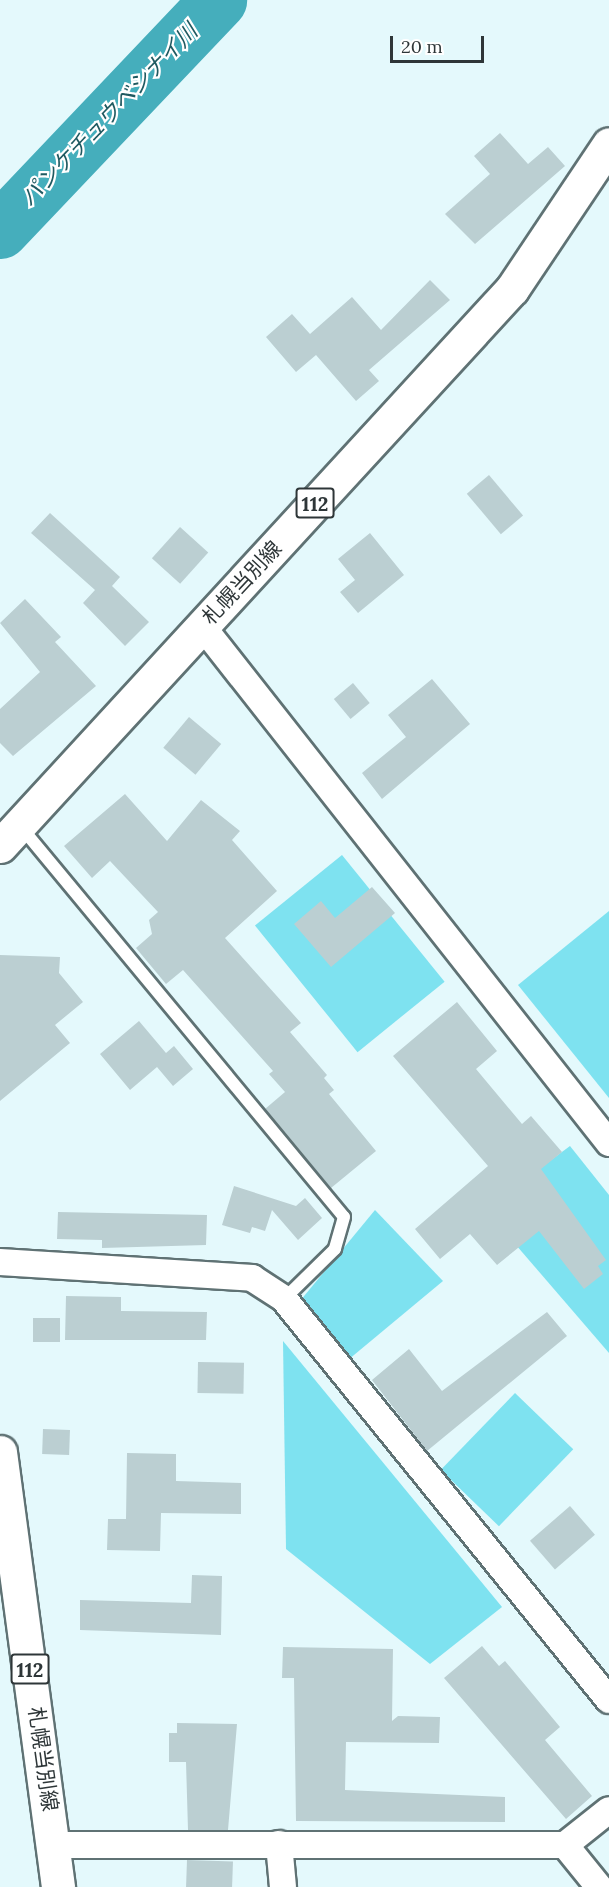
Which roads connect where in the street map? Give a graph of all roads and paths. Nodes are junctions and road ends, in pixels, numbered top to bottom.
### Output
1 (609, 144) edge
2 (202, 626) junction
3 (10, 836) edge
4 (609, 1142) edge
5 (0, 1262) edge
6 (284, 1299) junction
7 (0, 1452) edge
8 (609, 1700) edge
9 (609, 1810) edge
10 (279, 1844) junction
11 (55, 1845) junction
12 (564, 1845) junction
13 (58, 1887) edge
14 (283, 1887) edge
15 (599, 1887) edge

1 - 2 main road, 札幌当別線 / 112
2 - 3 main road, 札幌当別線 / 112
2 - 4 street
3 - 6 lane
5 - 6 street
6 - 8 street
7 - 11 main road, 札幌当別線 / 112
9 - 12 street
10 - 11 street
10 - 12 street
10 - 14 street
11 - 13 main road, 札幌当別線 / 112
12 - 15 street

